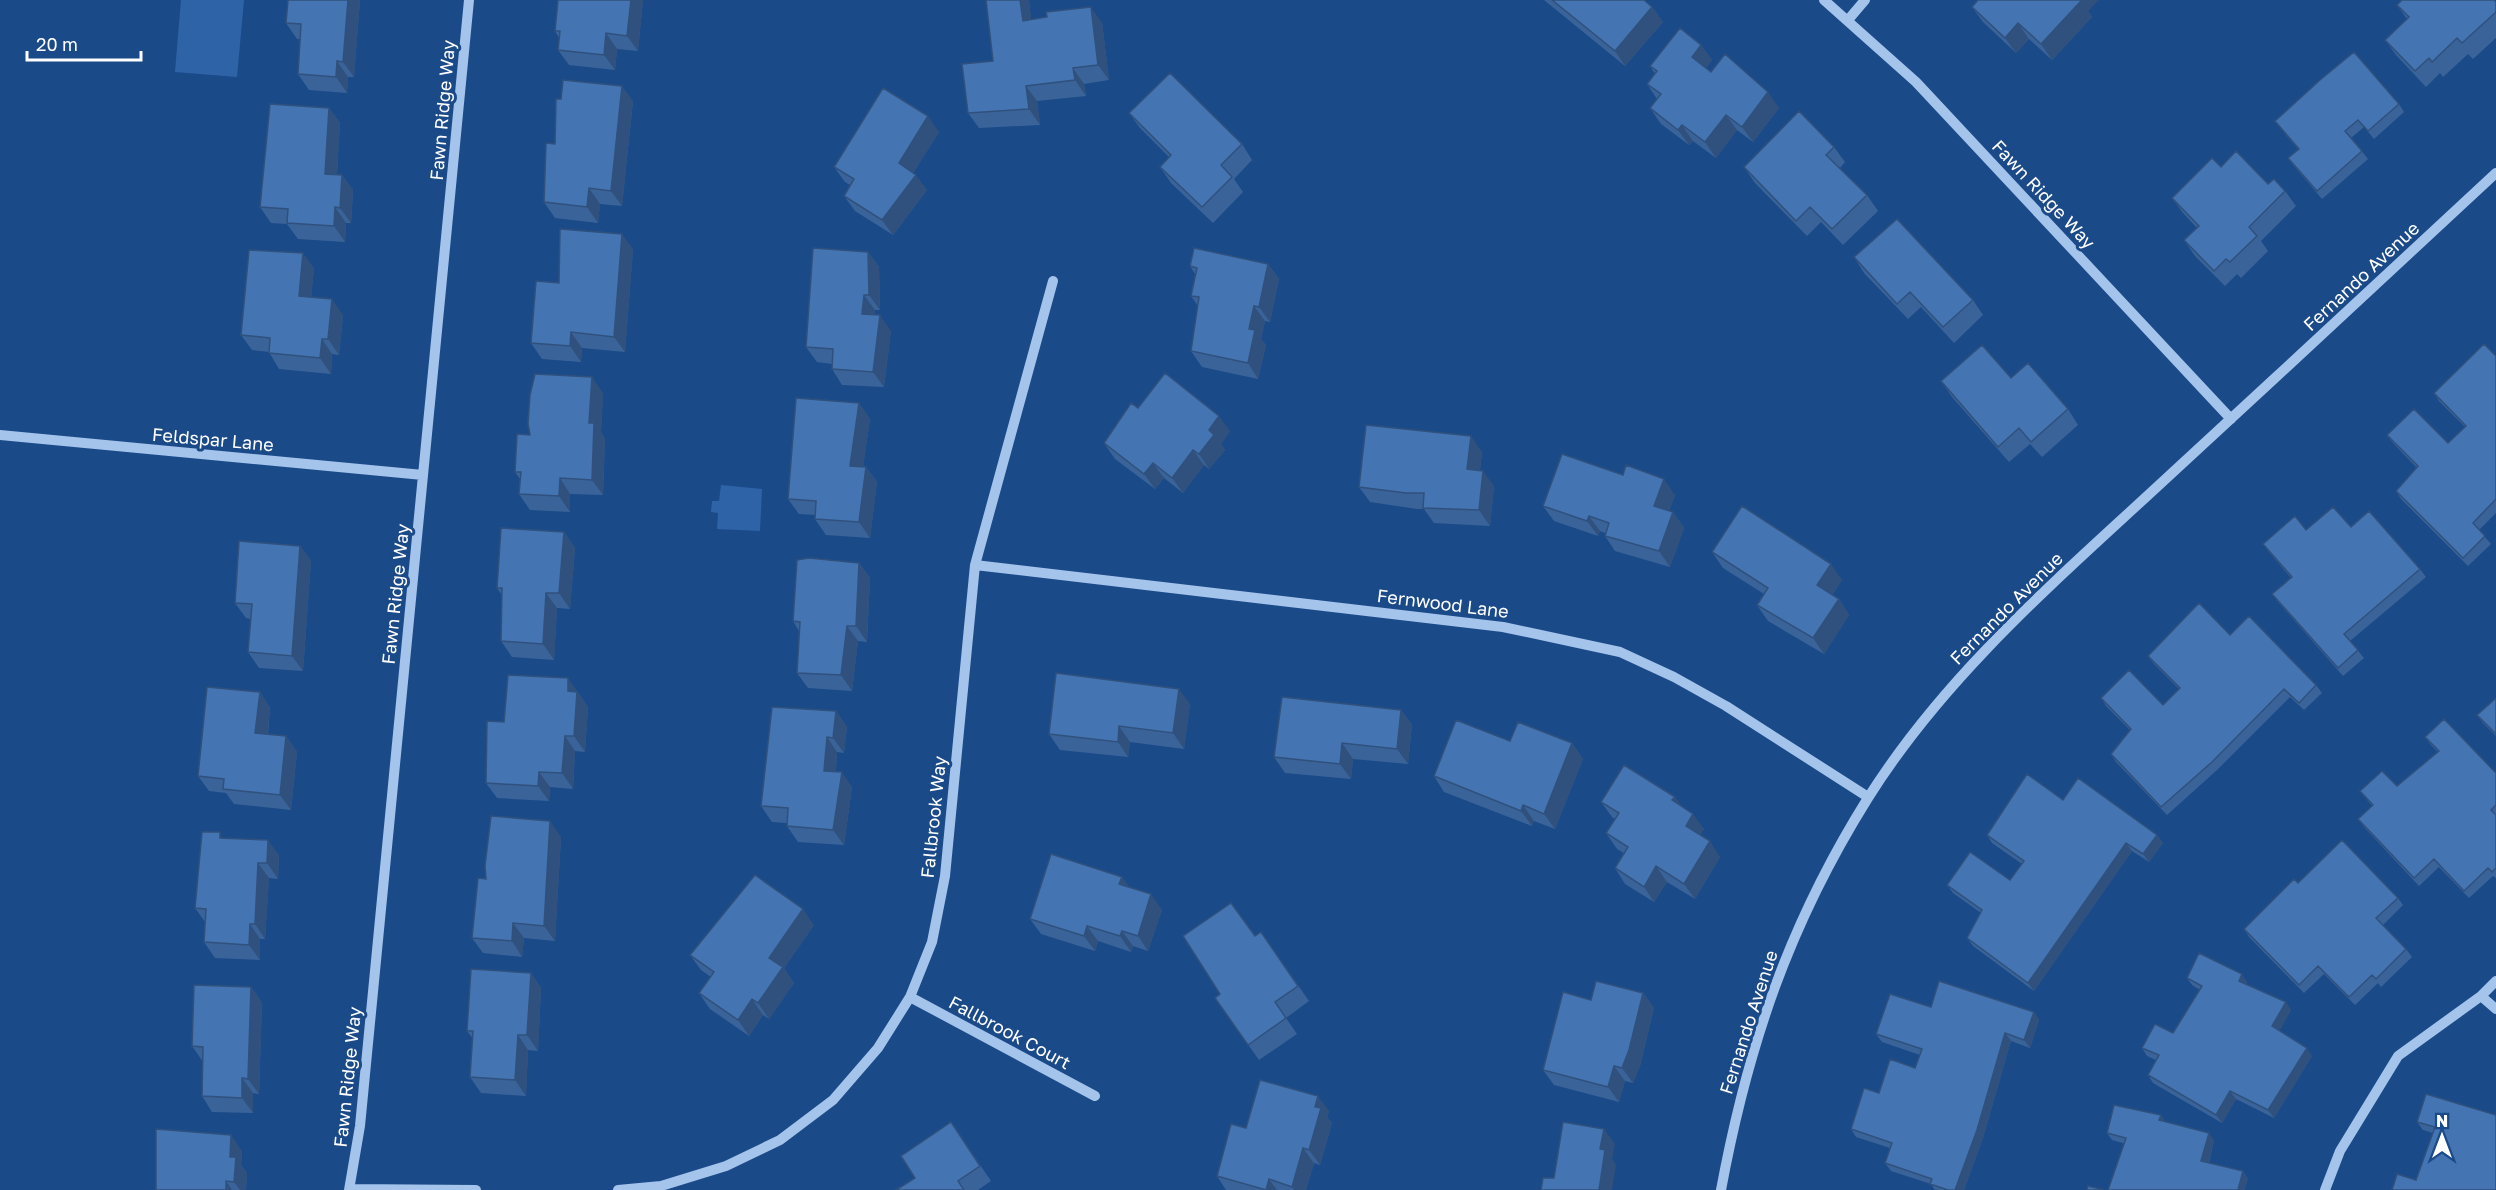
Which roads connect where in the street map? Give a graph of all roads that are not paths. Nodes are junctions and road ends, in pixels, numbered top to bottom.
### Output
1 (469, 0) edge
2 (1824, 0) edge
3 (1865, 0) edge
4 (1848, 20) junction
5 (2496, 173) edge
6 (1053, 281) dead end
7 (2230, 419) junction
8 (0, 435) edge
9 (423, 475) junction
10 (975, 565) junction
11 (1868, 797) junction
12 (2496, 981) edge
13 (2481, 996) junction
14 (910, 997) junction
15 (2496, 1009) edge
16 (1095, 1096) dead end
17 (350, 1190) edge
18 (476, 1190) edge
19 (618, 1190) edge
20 (1721, 1190) edge
21 (2325, 1190) edge

1 - 9 street, Fawn Ridge Way
2 - 4 street, Fawn Ridge Way
3 - 4 street
4 - 7 street, Fawn Ridge Way
5 - 7 street, Fernando Avenue
6 - 10 street, Fallbrook Way
7 - 11 street, Fernando Avenue
8 - 9 street, Feldspar Lane
9 - 17 street, Fawn Ridge Way
10 - 11 street, Fernwood Lane
10 - 14 street, Fallbrook Way
11 - 20 street, Fernando Avenue
12 - 13 street
13 - 15 street
13 - 21 street
14 - 16 street, Fallbrook Court
14 - 19 street, Fallbrook Way
17 - 18 street

